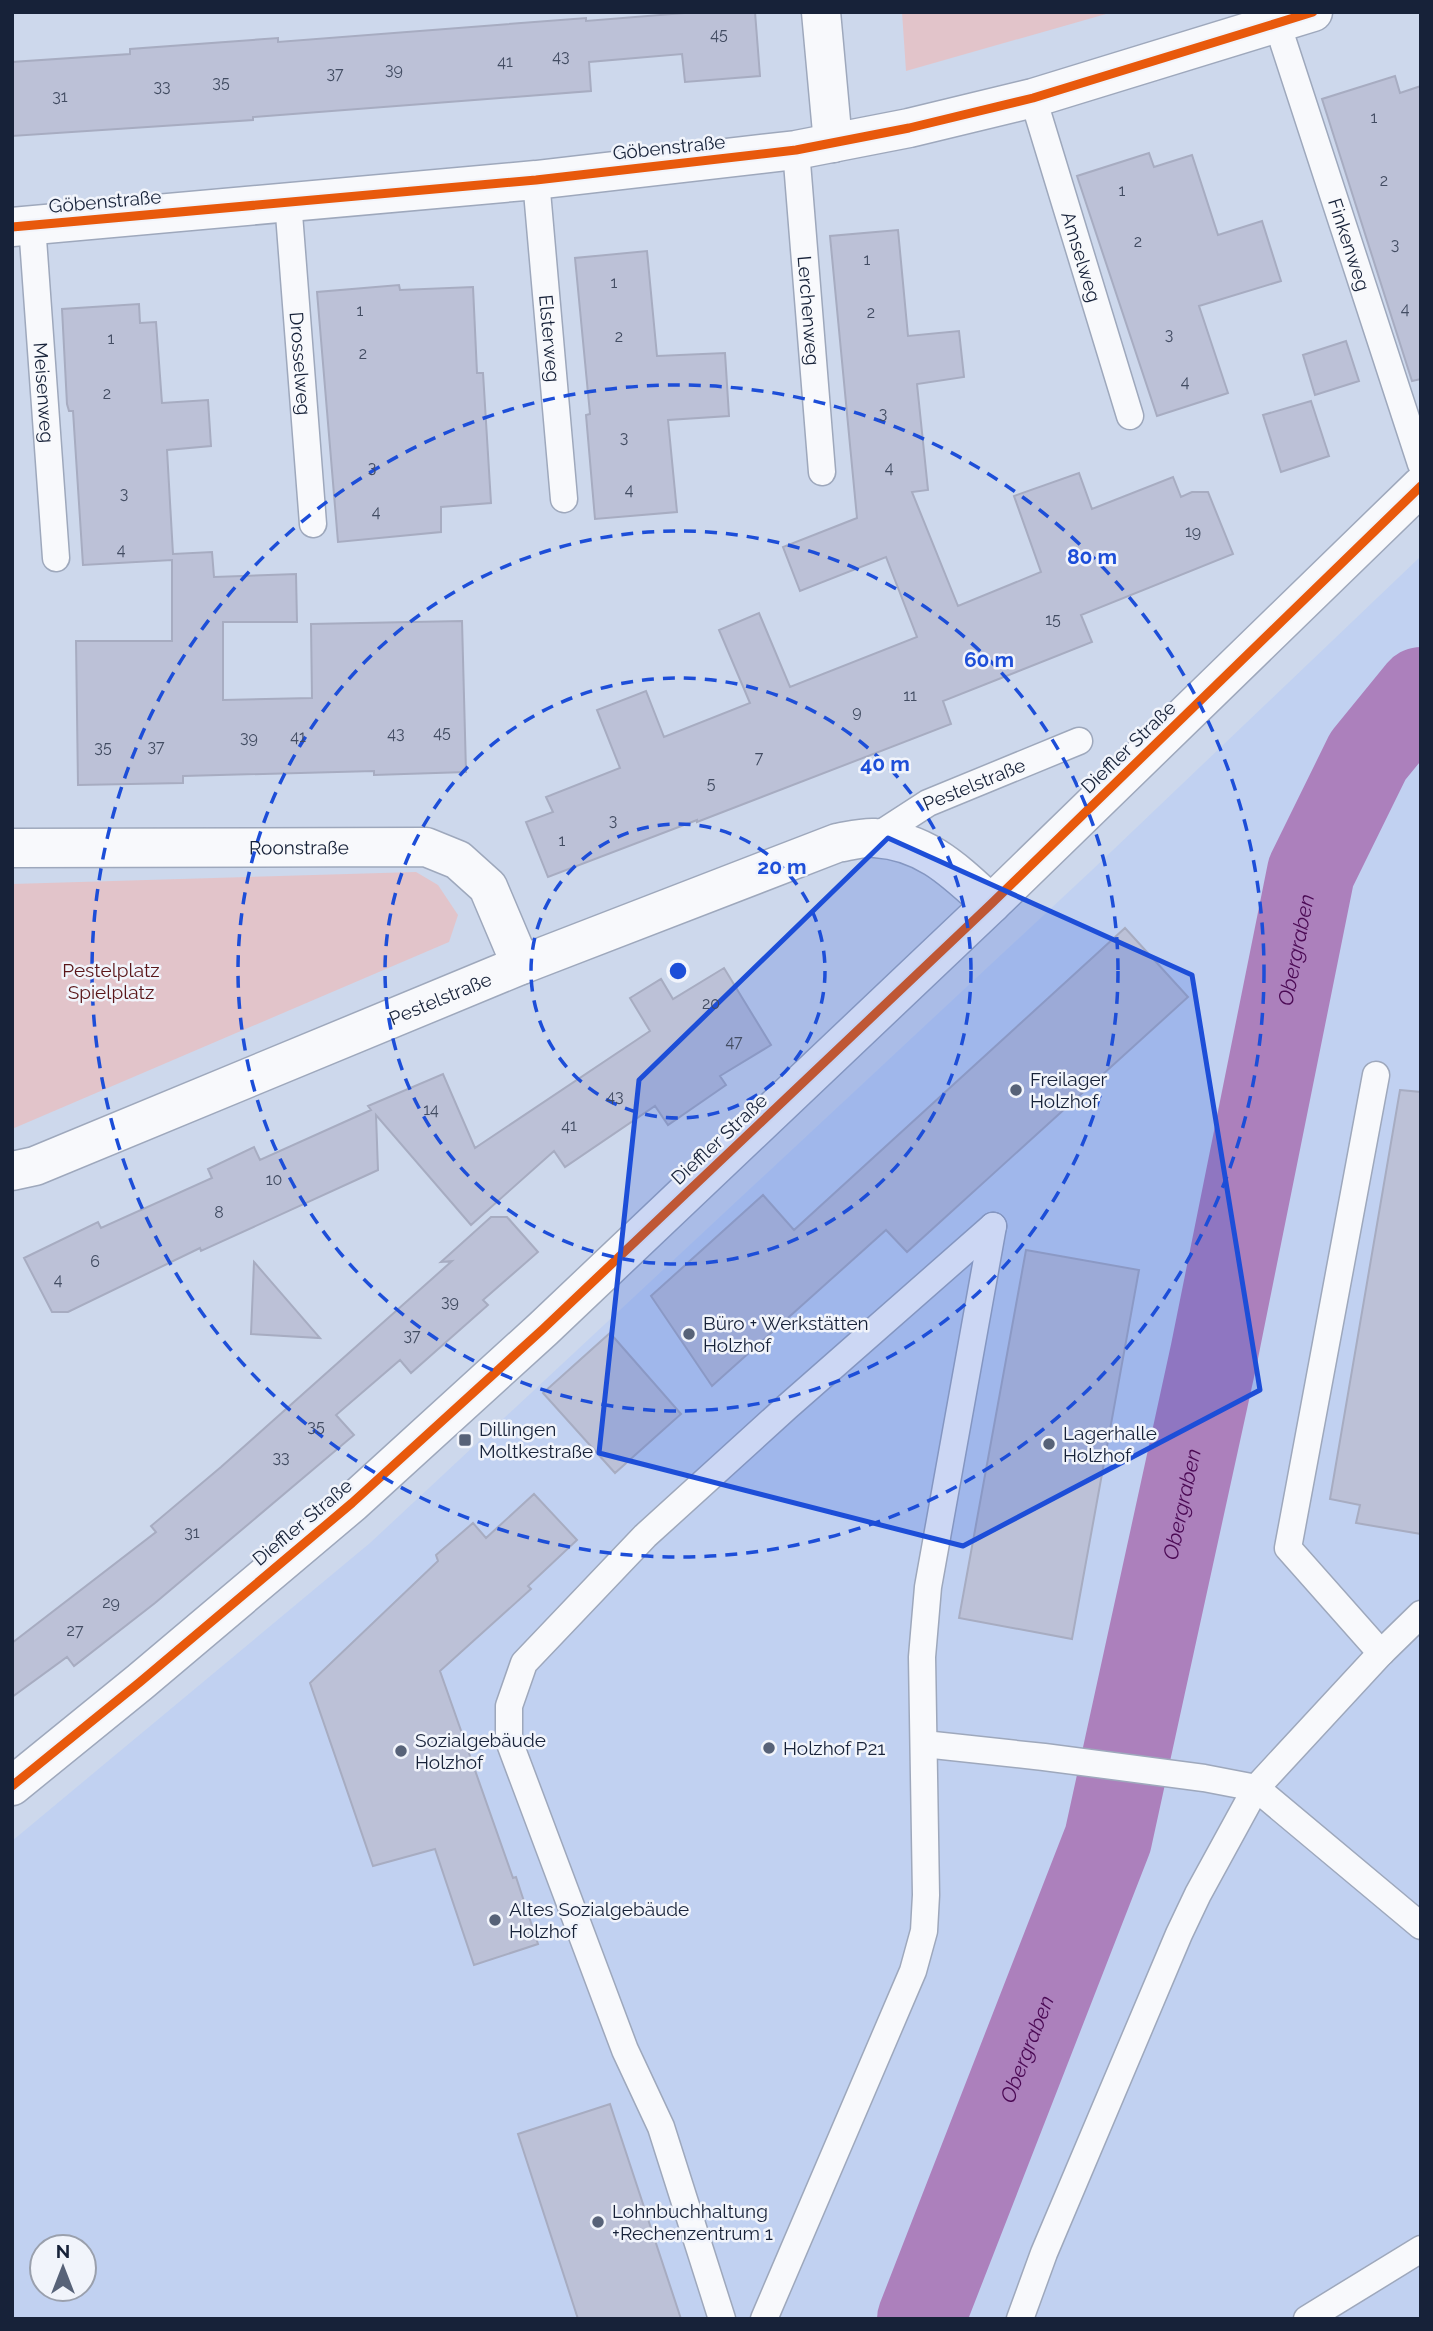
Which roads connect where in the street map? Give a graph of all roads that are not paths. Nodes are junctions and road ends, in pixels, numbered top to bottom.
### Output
1 (821, 12) edge
2 (1312, 12) edge
3 (1277, 23) junction
4 (1033, 98) junction
5 (833, 143) junction
6 (796, 150) junction
7 (536, 180) junction
8 (288, 201) junction
9 (22, 226) edge
10 (1130, 416) dead end
11 (1421, 464) edge
12 (822, 472) dead end
13 (1421, 486) edge
14 (564, 499) dead end
15 (313, 524) dead end
16 (56, 558) dead end
17 (1079, 741) dead end
18 (874, 838) junction
19 (12, 848) edge
20 (991, 904) junction
21 (521, 965) junction
22 (1376, 1075) dead end
23 (12, 1171) edge
24 (1421, 1614) edge
25 (1381, 1653) junction
26 (924, 1744) junction
27 (12, 1786) edge
28 (1256, 1788) junction
29 (1421, 1926) edge
30 (1421, 2249) edge
31 (722, 2319) edge
32 (764, 2319) edge
33 (1020, 2319) edge
34 (1307, 2319) edge

1 - 5 street
2 - 3 street, Göbenstraße
3 - 4 street, Göbenstraße
3 - 11 lane, Finkenweg
4 - 5 street, Göbenstraße
4 - 10 lane, Amselweg
5 - 6 street, Göbenstraße
6 - 7 street, Göbenstraße
6 - 12 lane, Lerchenweg
7 - 8 street, Göbenstraße
7 - 14 lane, Elsterweg
8 - 9 street, Göbenstraße
8 - 15 lane, Drosselweg
9 - 16 lane, Meisenweg
13 - 20 street, Dieffler Straße
17 - 18 lane, Pestelstraße
18 - 20 street, Pestelstraße
18 - 21 street, Pestelstraße
19 - 21 street, Roonstraße
20 - 27 street, Dieffler Straße
21 - 23 street, Pestelstraße
22 - 25 lane
24 - 25 lane
25 - 28 lane
26 - 28 lane
26 - 31 lane
26 - 32 lane
28 - 29 lane
28 - 33 lane
30 - 34 lane

